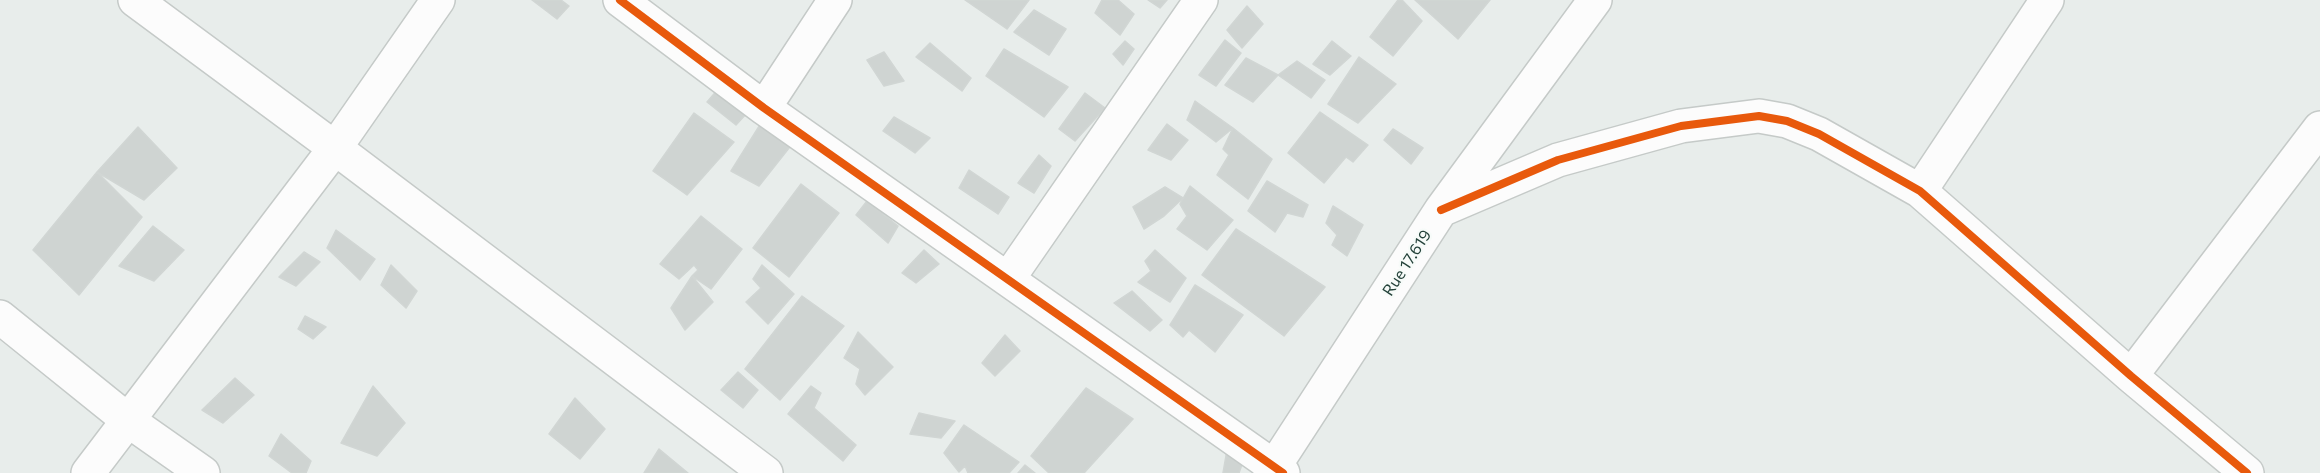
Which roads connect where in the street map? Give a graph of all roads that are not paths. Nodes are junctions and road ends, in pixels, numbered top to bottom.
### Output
1 (135, 0) edge
2 (438, 0) edge
3 (620, 0) edge
4 (835, 0) edge
5 (1201, 0) edge
6 (1595, 0) edge
7 (2047, 0) edge
8 (764, 108) junction
9 (2320, 128) edge
10 (335, 148) junction
11 (1920, 191) junction
12 (1441, 210) junction
13 (1008, 279) junction
14 (0, 317) edge
15 (2132, 376) junction
16 (129, 421) junction
17 (1276, 471) edge
18 (88, 473) edge
19 (203, 473) edge
20 (766, 473) edge
21 (2247, 473) edge

1 - 10 street
2 - 10 street
3 - 8 street
4 - 8 street
5 - 13 street
6 - 12 street, Rue 17.619
7 - 11 street
8 - 13 street
9 - 15 street
10 - 16 street
10 - 20 street
11 - 12 street
11 - 15 street
12 - 17 street, Rue 17.619
13 - 17 street
14 - 16 street
15 - 21 street
16 - 18 street
16 - 19 street

